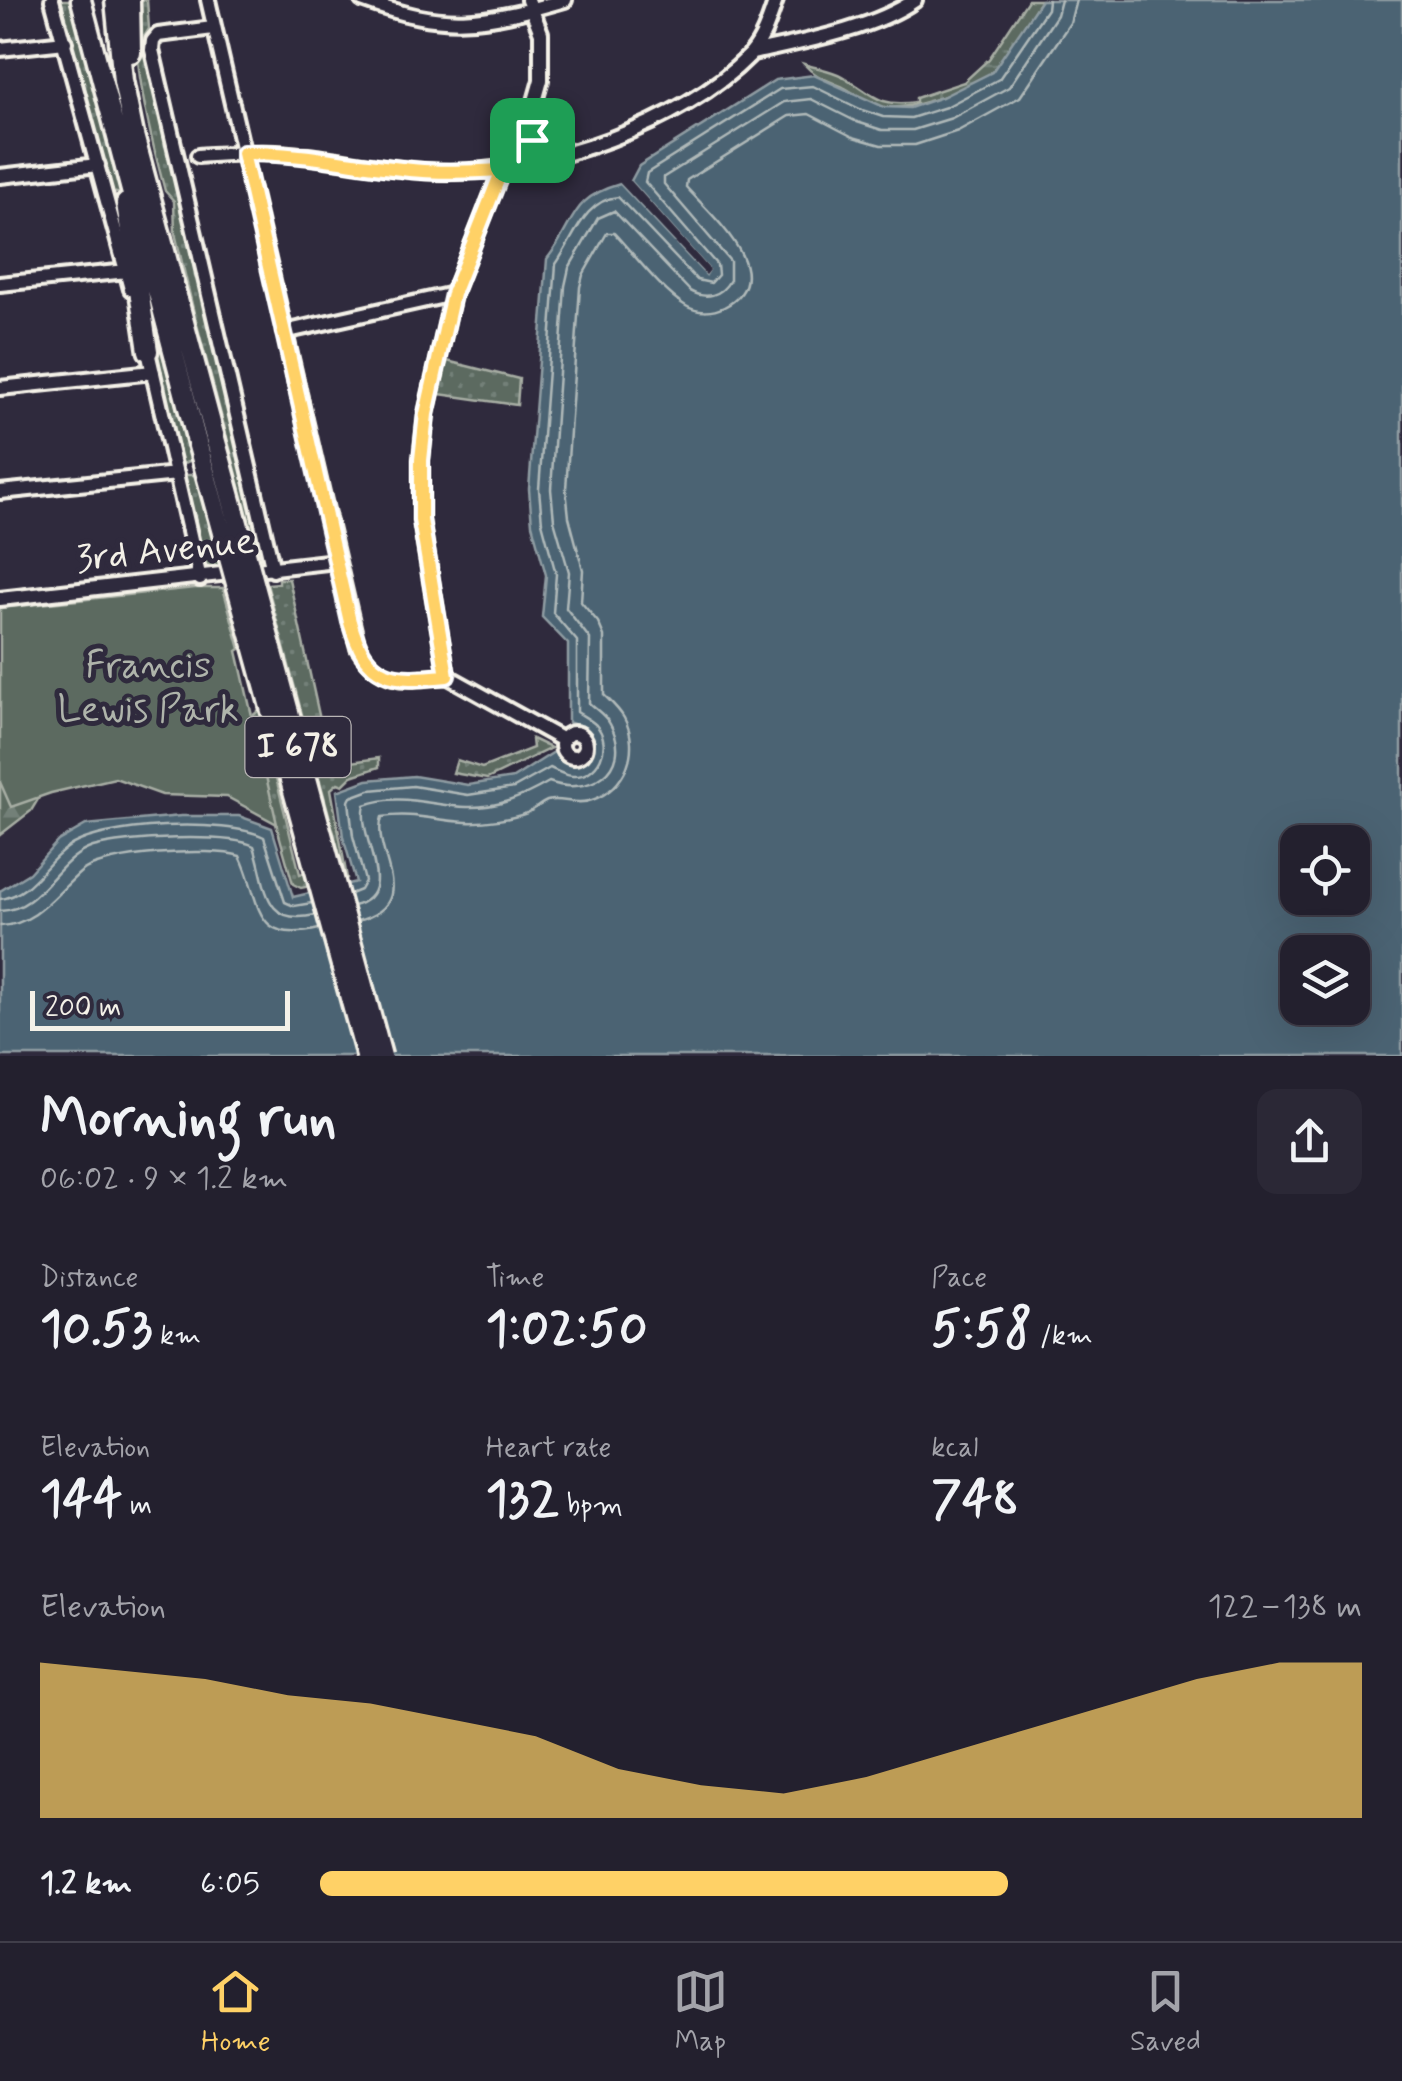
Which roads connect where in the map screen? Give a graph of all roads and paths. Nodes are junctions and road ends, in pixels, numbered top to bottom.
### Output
1 (52, 0) edge
2 (208, 0) edge
3 (362, 0) edge
4 (566, 0) edge
5 (776, 0) edge
6 (914, 0) edge
7 (119, 1) edge
8 (82, 5) edge
9 (530, 5) edge
10 (214, 28) junction
11 (65, 42) junction
12 (0, 48) edge
13 (752, 52) junction
14 (525, 130) junction
15 (121, 153) junction
16 (243, 153) junction
17 (198, 156) dead end
18 (546, 158) junction
19 (98, 165) junction
20 (502, 170) junction
21 (0, 176) edge
22 (127, 271) junction
23 (0, 284) edge
24 (453, 294) junction
25 (284, 332) junction
26 (148, 351) junction
27 (153, 372) junction
28 (0, 388) edge
29 (206, 440) junction
30 (177, 474) junction
31 (0, 492) edge
32 (336, 561) junction
33 (273, 570) junction
34 (200, 578) junction
35 (0, 599) edge
36 (447, 676) junction
37 (562, 740) dead end
38 (366, 1056) edge
39 (382, 1056) edge

1 - 11 street
2 - 10 street
3 - 9 street
4 - 9 street
5 - 13 street
6 - 13 street
7 - 29 highway, I 678
8 - 15 highway, I 678
9 - 14 street
10 - 16 street
10 - 33 street
11 - 12 street
11 - 19 street
13 - 18 street
14 - 18 street
14 - 20 street
15 - 26 highway
15 - 29 highway, I 678
16 - 17 street
16 - 20 street
16 - 25 street
18 - 20 street
19 - 21 street
19 - 22 street
20 - 24 street
22 - 23 street
22 - 26 street
24 - 25 street
24 - 36 street
25 - 32 street
26 - 27 street
27 - 28 street
27 - 30 street
29 - 38 highway, I 678, bridge
29 - 39 highway, I 678, bridge
30 - 31 street
30 - 34 street
32 - 33 street, 3rd Avenue
32 - 36 street
33 - 34 street, 3rd Avenue
34 - 35 street, 3rd Avenue
36 - 37 street

